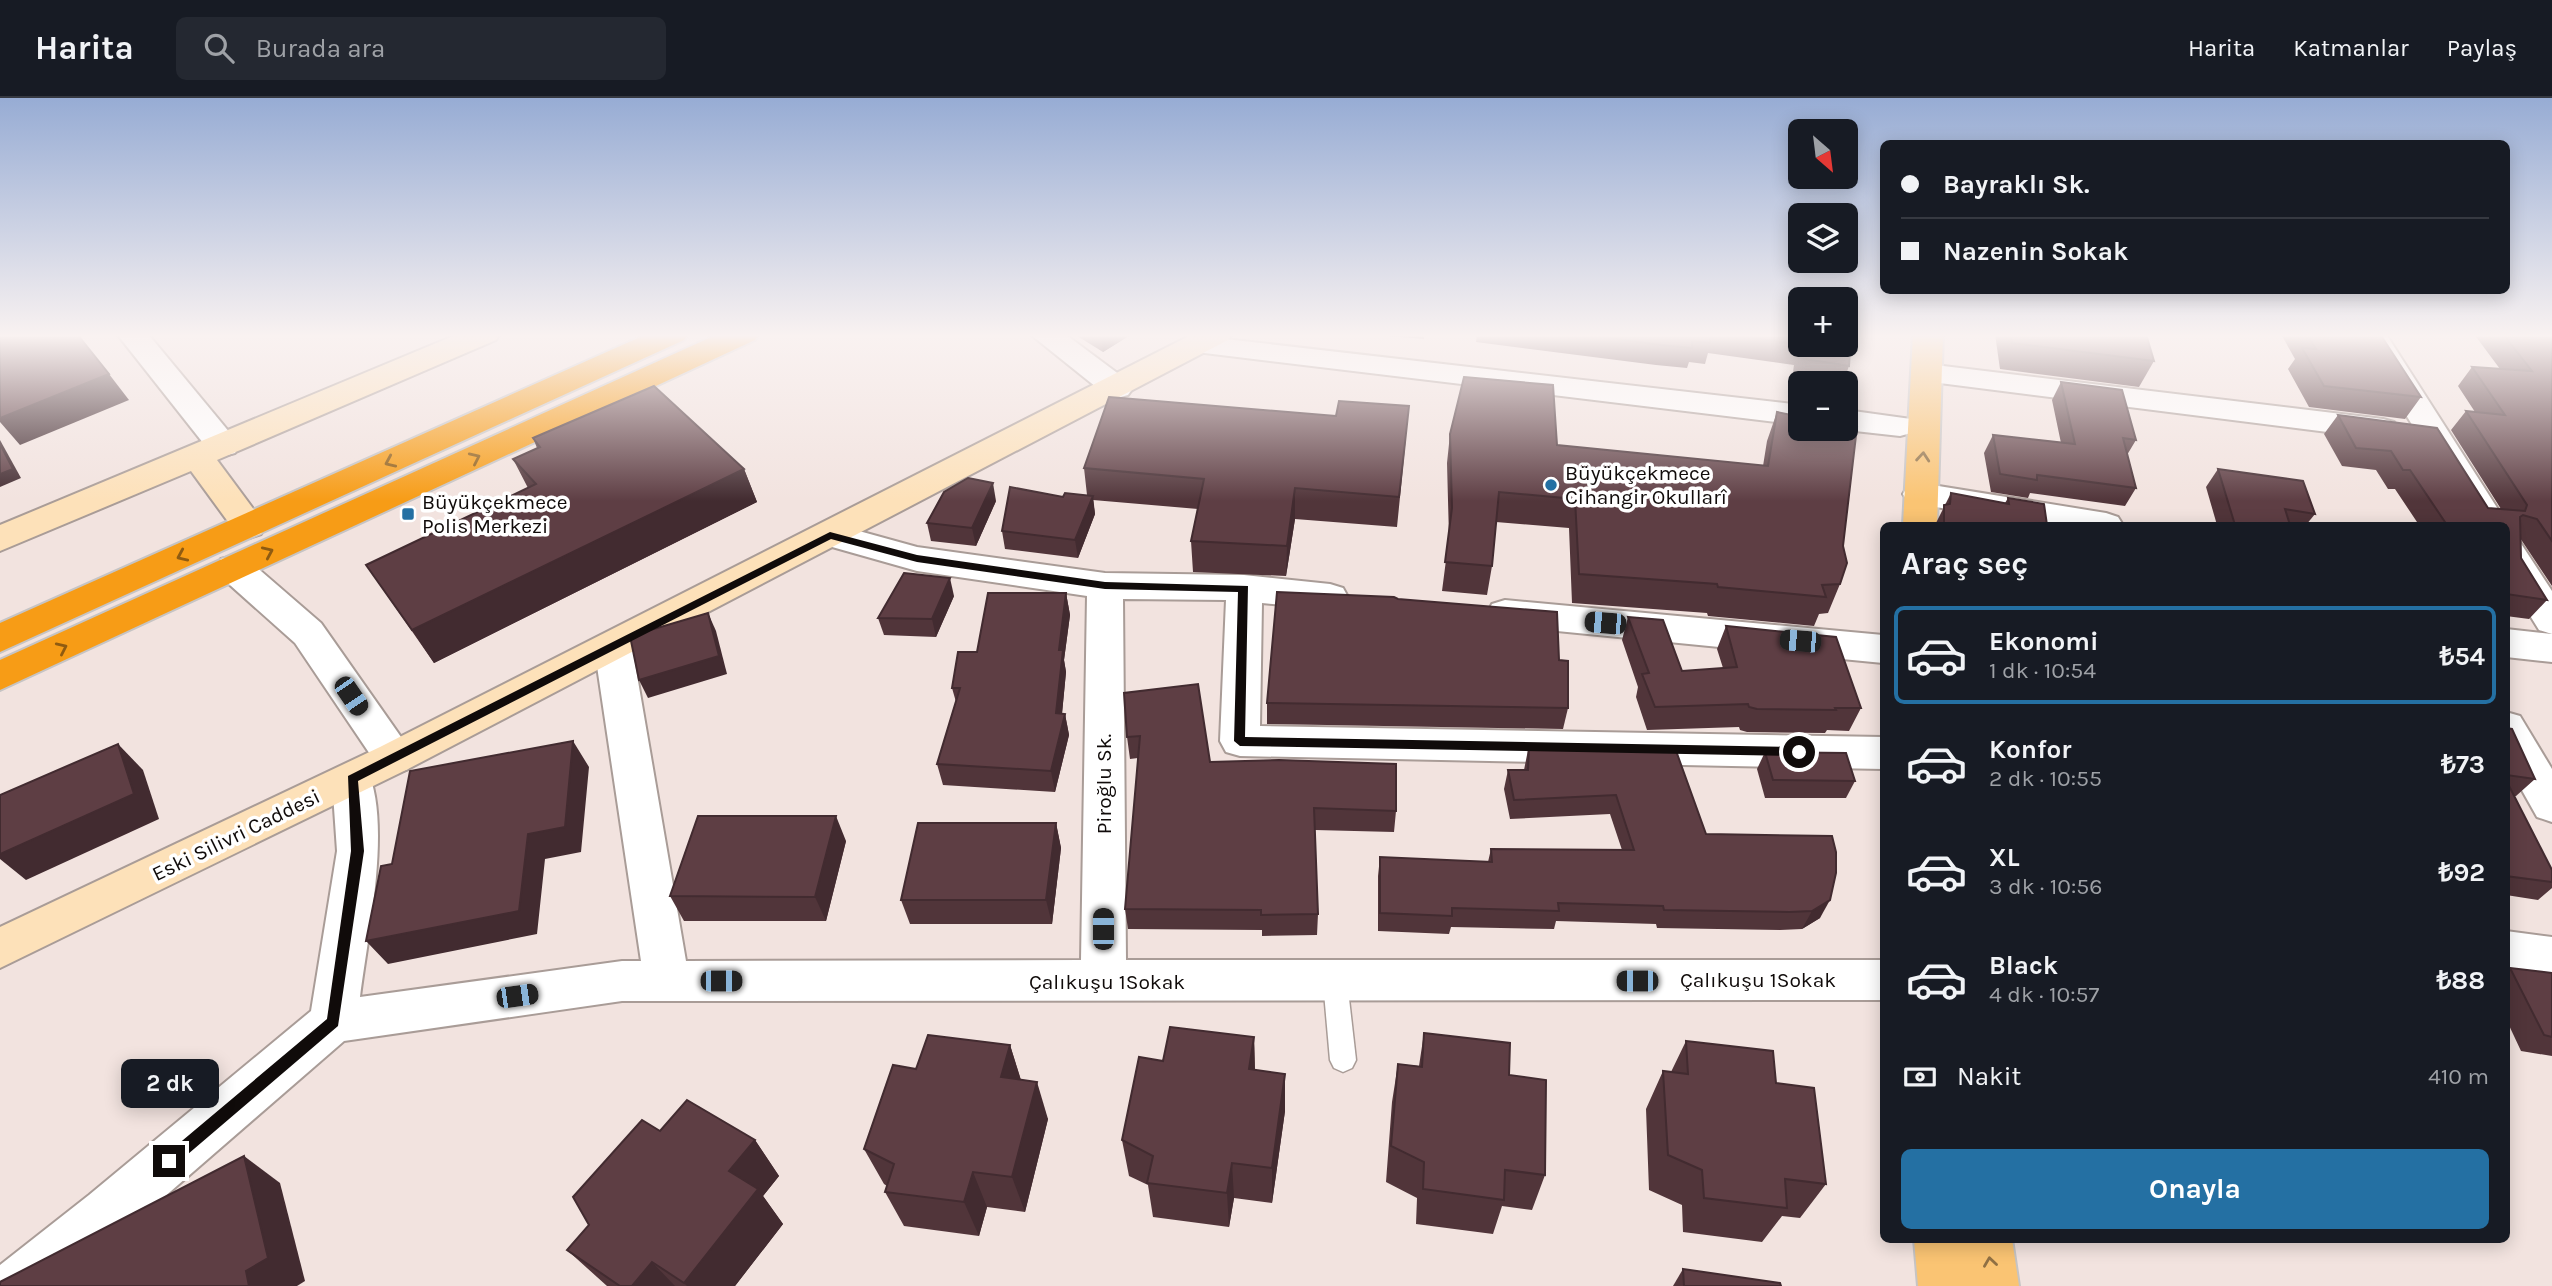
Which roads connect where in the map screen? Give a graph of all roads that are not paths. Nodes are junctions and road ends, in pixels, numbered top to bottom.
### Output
1 (169, 389) edge
2 (344, 389) edge
3 (551, 389) edge
4 (623, 389) edge
5 (1114, 389) edge
6 (1599, 389) edge
7 (1902, 389) edge
8 (1926, 389) edge
9 (2061, 389) edge
10 (2406, 389) edge
11 (1788, 413) edge
12 (1858, 421) edge
13 (1900, 426) junction
14 (2434, 435) junction
15 (210, 452) junction
16 (1920, 509) edge
17 (1899, 522) edge
18 (2071, 522) edge
19 (2489, 522) edge
20 (249, 526) junction
21 (830, 536) junction
22 (0, 539) edge
23 (2510, 554) edge
24 (234, 568) junction
25 (1105, 586) junction
26 (1244, 589) junction
27 (1369, 600) edge
28 (1466, 610) edge
29 (2552, 621) edge
30 (0, 638) edge
31 (2510, 643) edge
32 (613, 646) junction
33 (2552, 648) edge
34 (1880, 649) edge
35 (0, 676) edge
36 (2510, 734) edge
37 (1880, 753) edge
38 (394, 758) junction
39 (352, 779) junction
40 (2552, 805) edge
41 (0, 948) edge
42 (2510, 952) edge
43 (2552, 957) edge
44 (1880, 980) edge
45 (667, 981) junction
46 (1335, 981) junction
47 (1103, 982) junction
48 (334, 1022) junction
49 (1343, 1060) dead end
50 (1940, 1243) edge
51 (1987, 1243) edge
52 (15, 1286) edge
53 (1944, 1286) edge
54 (1993, 1286) edge

1 - 15 street
2 - 15 main road
3 -> 20 highway
24 -> 4 highway
5 - 21 main road, Eski Silivri Caddesi
6 - 11 street
7 - 13 main road
16 -> 8 main road
9 - 14 street
10 - 14 street
12 - 13 street
13 - 17 main road
14 - 19 street
15 - 20 main road
15 - 22 main road
16 - 18 street
20 -> 30 highway
21 - 25 street
21 - 32 main road, Eski Silivri Caddesi
23 - 29 street
35 -> 24 highway
24 - 38 street
25 - 26 street
25 - 47 street, Piroğlu Sk.
26 - 27 street
26 - 37 street
28 - 34 street
31 - 33 street
32 - 38 main road, Eski Silivri Caddesi
32 - 45 street
36 - 40 street
38 - 39 main road, Eski Silivri Caddesi
39 - 41 main road, Eski Silivri Caddesi
39 - 48 street
42 - 43 street
44 - 46 street, Çalıkuşu 1Sokak
45 - 47 street, Çalıkuşu 1Sokak
45 - 48 street, Çalıkuşu 1Sokak
46 - 47 street, Çalıkuşu 1Sokak
46 - 49 lane
48 - 52 street
50 - 53 main road
54 -> 51 main road

